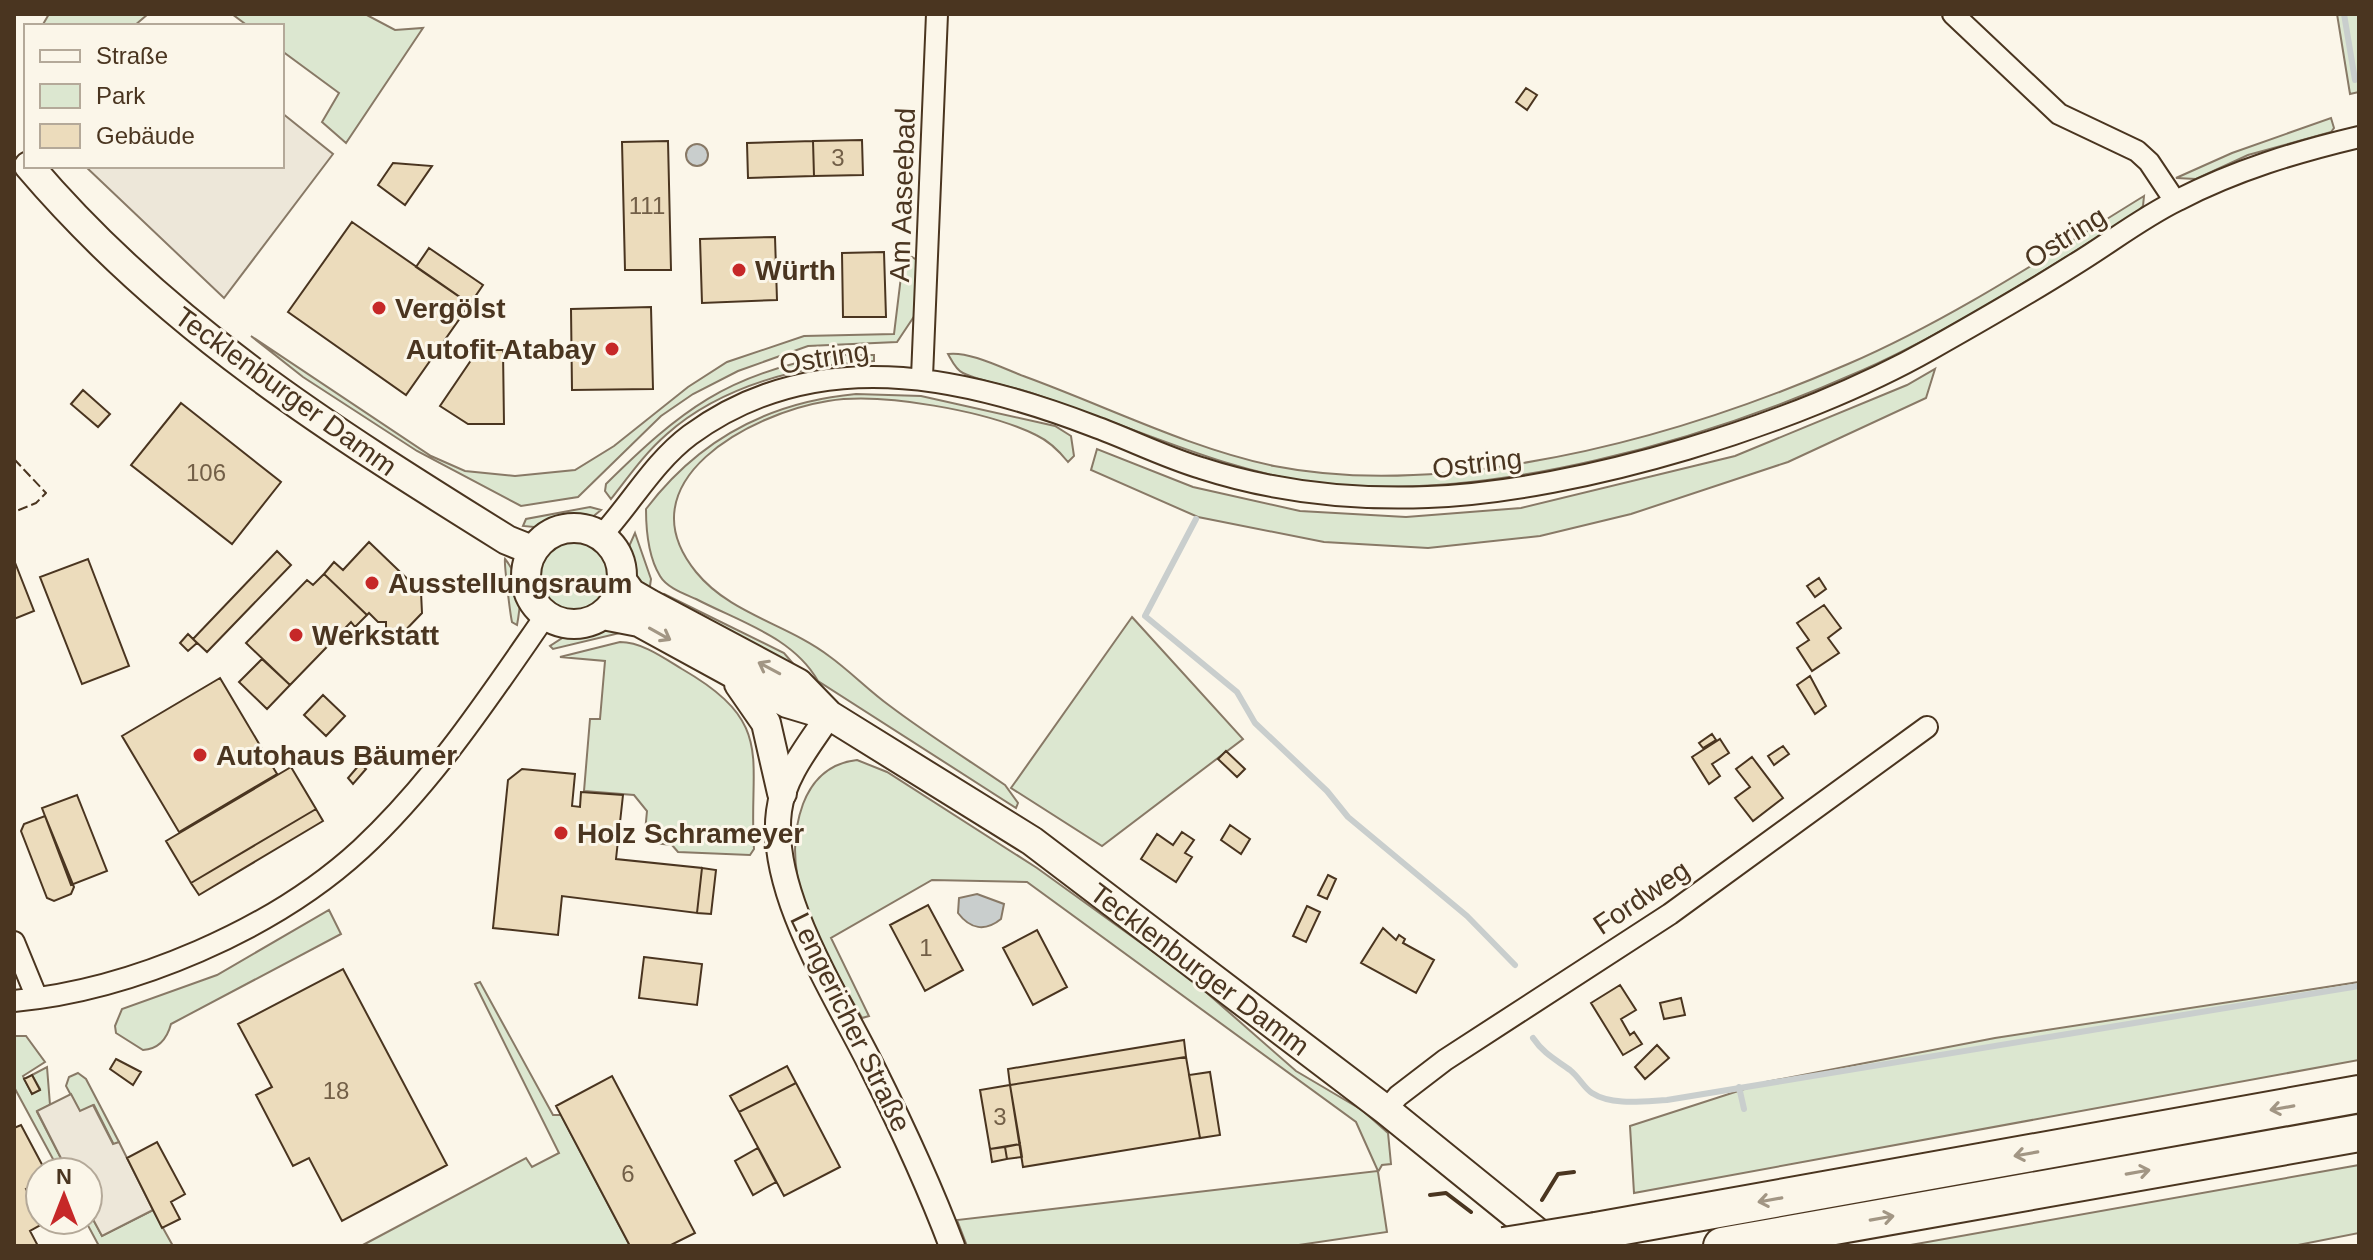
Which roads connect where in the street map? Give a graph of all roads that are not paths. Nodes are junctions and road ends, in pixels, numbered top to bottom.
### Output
1 (937, 14) edge
2 (1953, 14) edge
3 (2359, 137) edge
4 (32, 168) edge
5 (2175, 201) junction
6 (922, 377) junction
7 (602, 535) junction
8 (532, 550) junction
9 (623, 582) junction
10 (546, 615) junction
11 (603, 615) junction
12 (714, 663) junction
13 (829, 715) junction
14 (1927, 727) dead end
15 (782, 793) junction
16 (14, 942) edge
17 (37, 998) junction
18 (14, 1001) edge
19 (2359, 1094) edge
20 (1386, 1110) junction
21 (2359, 1133) edge
22 (952, 1246) edge
23 (1504, 1246) edge
24 (1554, 1246) edge
25 (1722, 1246) edge

1 - 6 street, Am Aaseebad
2 - 5 street
3 - 5 street, Ostring
4 - 8 main road, Tecklenburger Damm
5 - 6 street, Ostring
6 - 7 street, Ostring
7 - 8 main road
7 - 9 main road
8 - 10 main road
9 - 11 main road
13 -> 9 main road, Tecklenburger Damm
10 - 11 main road
10 - 17 street
11 -> 12 main road, Tecklenburger Damm
12 - 13 main road, Tecklenburger Damm
12 - 15 main road, Lengericher Straße
13 - 15 street, Lengericher Straße
13 - 20 main road, Tecklenburger Damm
14 - 20 street, Fordweg
15 - 22 street, Lengericher Straße
16 - 17 street
17 - 18 street
19 -> 23 highway, bridge
20 - 24 main road, Tecklenburger Damm
25 -> 21 highway

